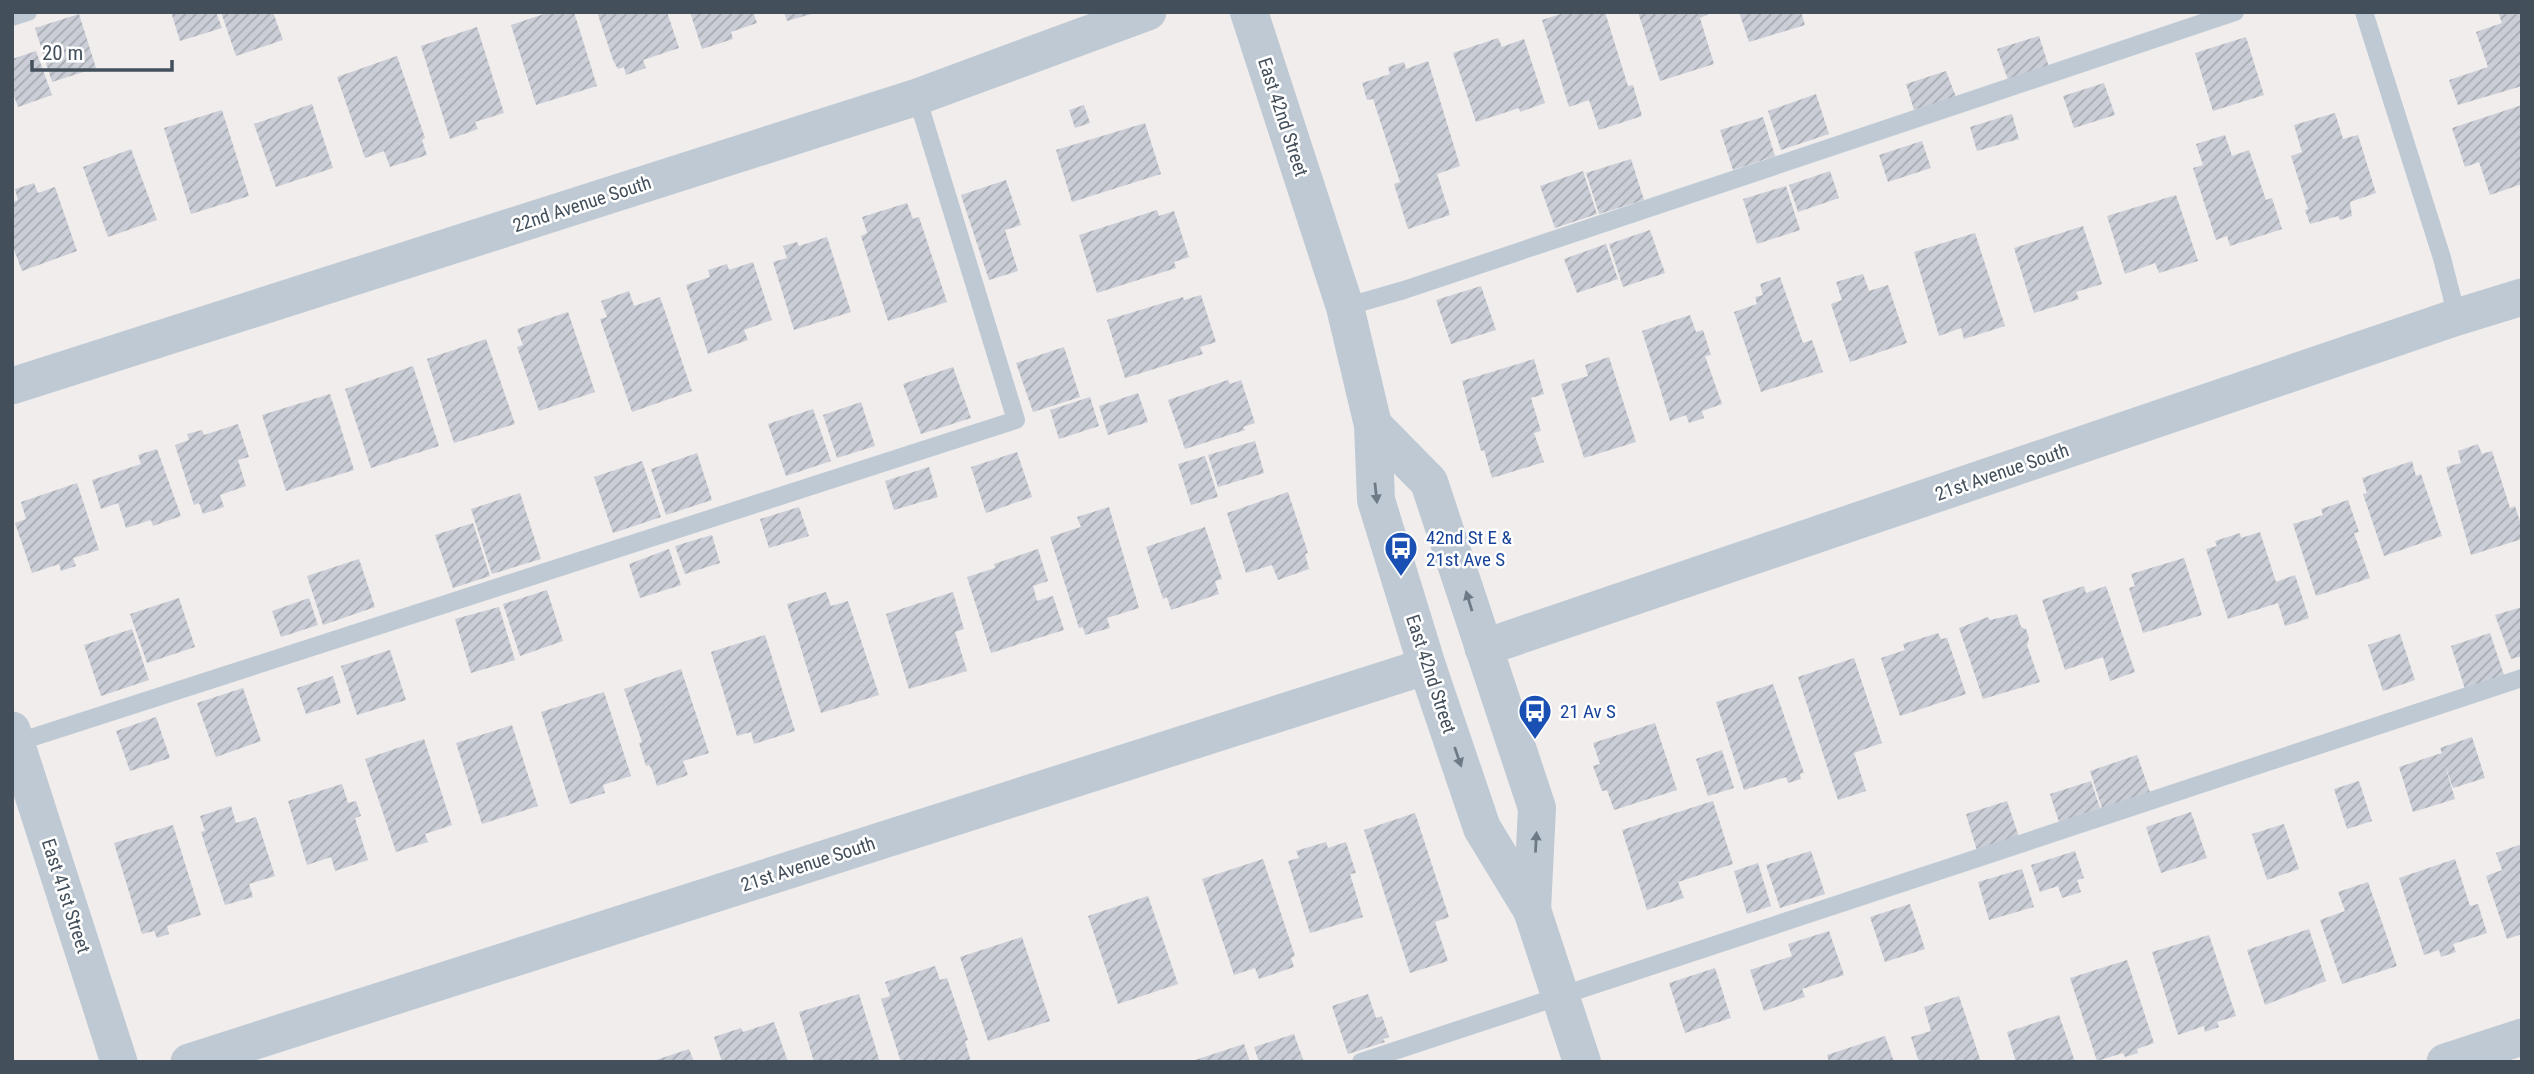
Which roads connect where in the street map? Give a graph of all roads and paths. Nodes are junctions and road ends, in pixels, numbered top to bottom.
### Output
1 (28, 12) edge
2 (1148, 12) edge
3 (1249, 12) edge
4 (2235, 12) edge
5 (2364, 12) edge
6 (12, 18) edge
7 (917, 97) junction
8 (2522, 297) edge
9 (1345, 307) junction
10 (2457, 317) junction
11 (12, 386) edge
12 (1373, 425) junction
13 (1483, 648) junction
14 (1427, 666) junction
15 (2522, 678) edge
16 (14, 739) edge
17 (1532, 910) junction
18 (1561, 996) junction
19 (2522, 1037) edge
20 (119, 1062) edge
21 (189, 1062) edge
22 (1361, 1062) edge
23 (1581, 1062) edge
24 (2445, 1062) edge

1 - 6 lane
2 - 7 street, 22nd Avenue South
3 - 9 street, East 42nd Street
4 - 9 lane
5 - 10 lane
7 - 11 street, 22nd Avenue South
7 - 16 lane
8 - 10 street, 21st Avenue South
9 - 12 street, East 42nd Street
10 - 13 street, 21st Avenue South
13 -> 12 street, East 42nd Street
12 -> 14 street, East 42nd Street
17 -> 13 street, East 42nd Street
14 -> 17 street, East 42nd Street
14 - 21 street, 21st Avenue South
15 - 18 lane
16 - 20 street, East 41st Street
17 - 18 street, East 42nd Street
18 - 22 lane
18 - 23 street, East 42nd Street
19 - 24 street

